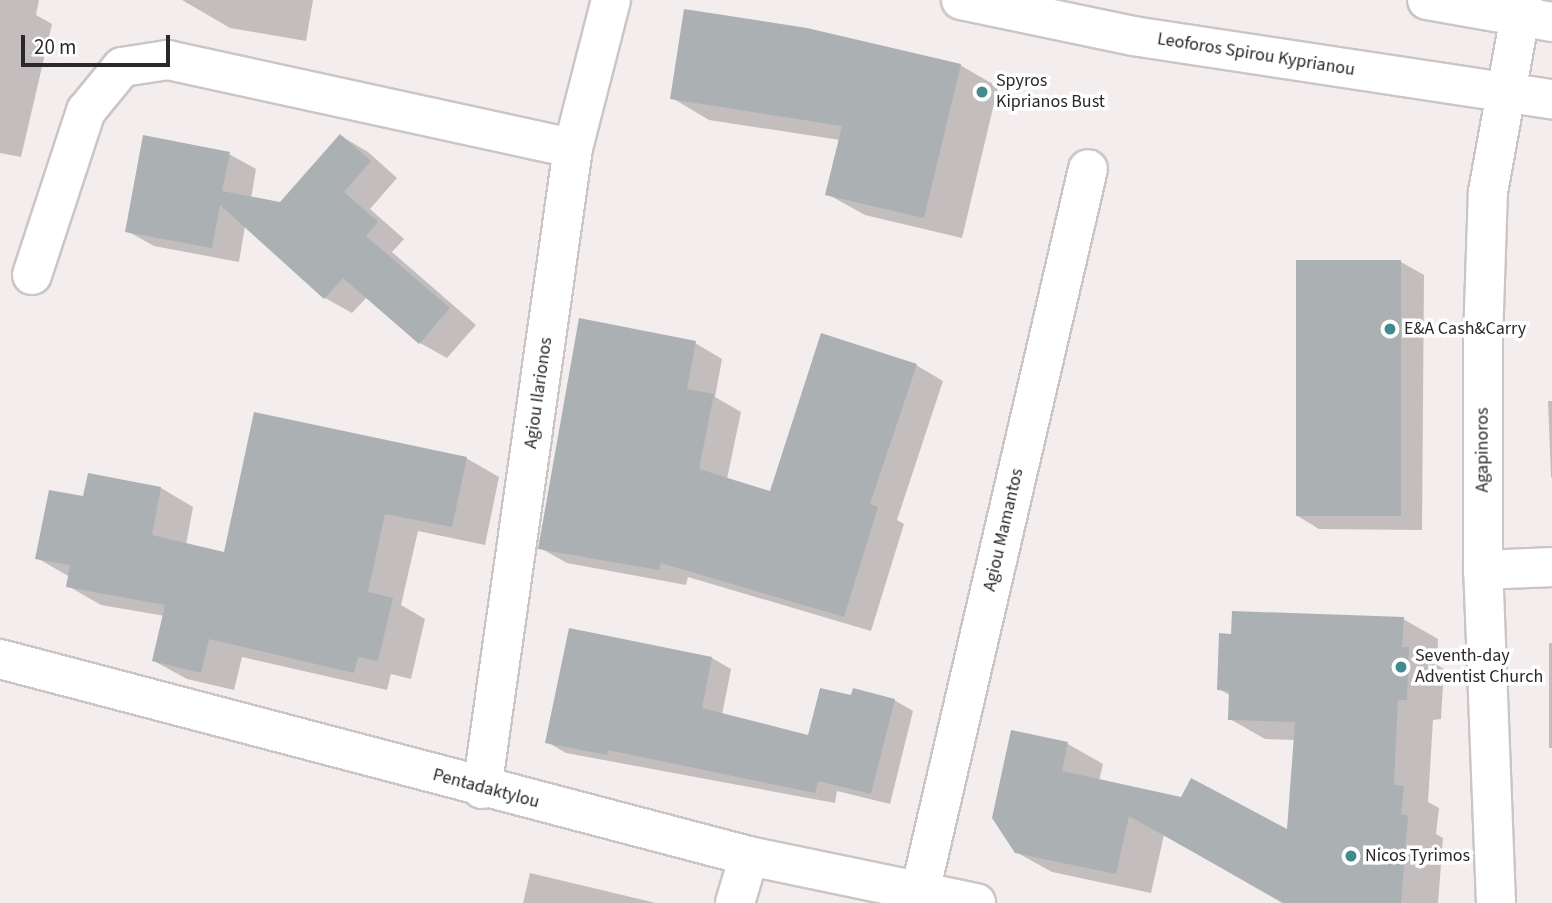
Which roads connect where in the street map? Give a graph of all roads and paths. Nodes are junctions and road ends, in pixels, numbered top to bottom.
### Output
1 (611, 0) edge
2 (961, 0) edge
3 (1427, 0) edge
4 (1532, 14) edge
5 (1505, 92) junction
6 (1552, 99) edge
7 (573, 148) junction
8 (1088, 169) dead end
9 (32, 275) dead end
10 (1552, 567) edge
11 (1483, 570) junction
12 (0, 659) edge
13 (482, 789) junction
14 (749, 856) junction
15 (919, 892) junction
16 (735, 903) edge
17 (976, 903) edge
18 (1496, 903) edge

1 - 7 street, Agiou Ilarionos
2 - 5 street, Leoforos Spirou Kyprianou
3 - 4 street
4 - 5 street, Agapinoros
5 - 6 street, Leoforos Spirou Kyprianou
5 - 11 street, Agapinoros
7 - 9 street
7 - 13 street, Agiou Ilarionos
8 - 15 street, Agiou Mamantos
10 - 11 street
11 - 18 street, Agapinoros
12 - 13 street, Pentadaktylou
13 - 14 street, Pentadaktylou
14 - 15 street, Pentadaktylou
14 - 16 street
15 - 17 street, Pentadaktylou

